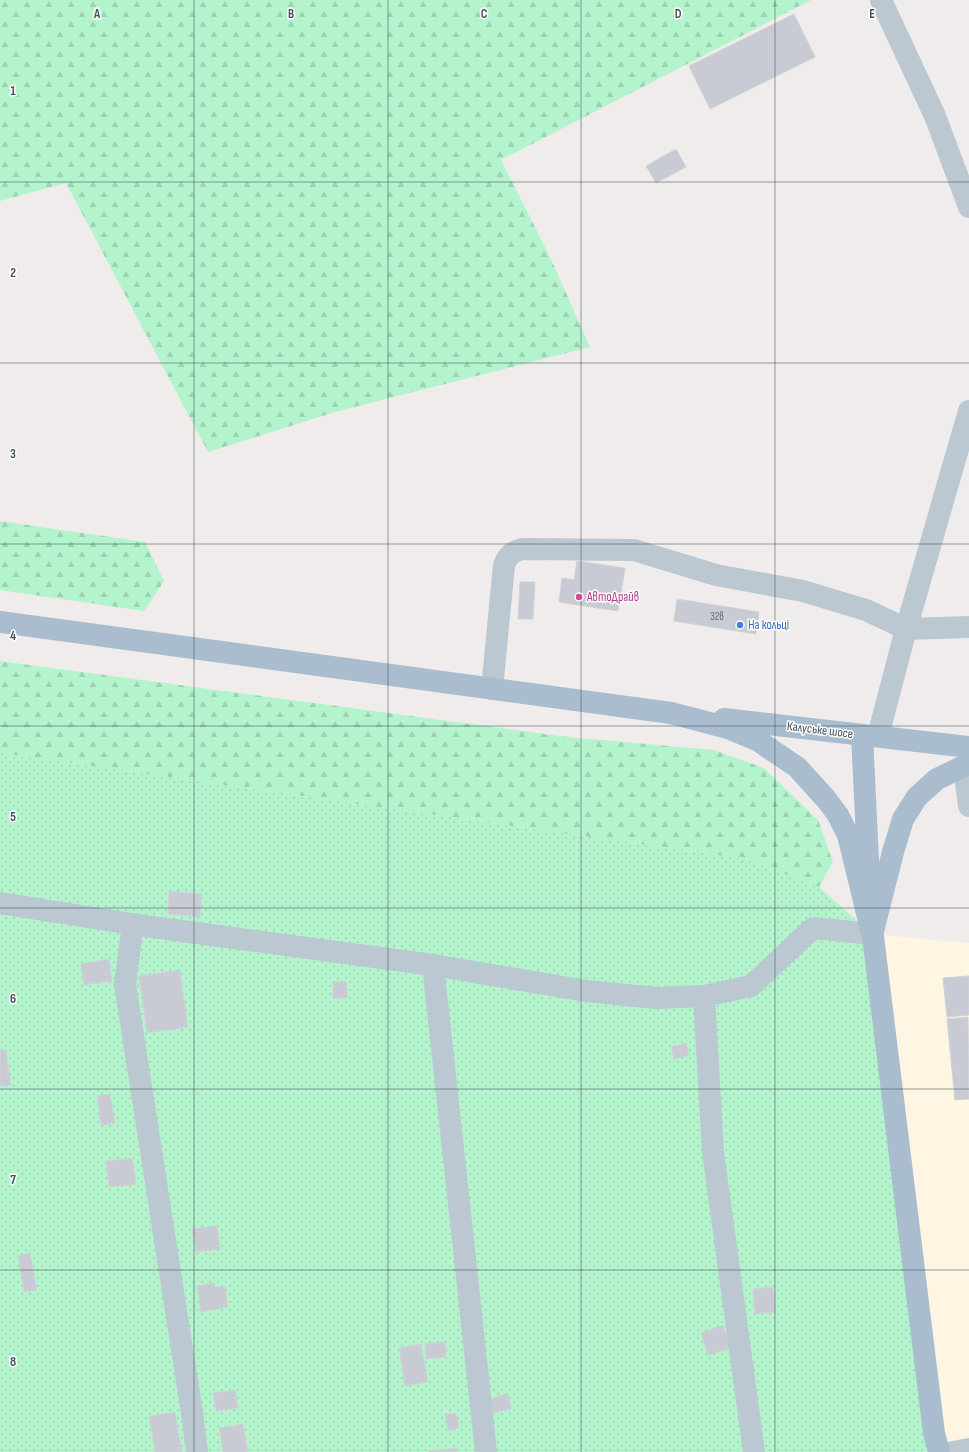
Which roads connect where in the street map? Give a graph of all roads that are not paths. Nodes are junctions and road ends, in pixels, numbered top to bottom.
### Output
1 (881, 0) edge
2 (969, 207) edge
3 (969, 411) edge
4 (0, 622) edge
5 (969, 627) edge
6 (906, 629) junction
7 (492, 689) junction
8 (671, 713) junction
9 (870, 735) junction
10 (967, 759) edge
11 (969, 806) edge
12 (0, 903) edge
13 (133, 924) junction
14 (872, 934) junction
15 (434, 965) junction
16 (704, 996) junction
17 (969, 1449) edge
18 (197, 1452) edge
19 (486, 1452) edge
20 (754, 1452) edge
21 (939, 1452) edge
22 (953, 1452) edge

1 - 2 street
3 - 6 street
4 - 7 main road
5 - 6 street
6 - 7 street
6 - 9 street
7 - 8 main road
8 - 9 main road, Калуське шосе
8 - 14 main road
9 - 10 main road, Калуське шосе
9 - 14 main road
10 - 11 street
10 - 14 main road
12 - 13 street
13 - 15 street
13 - 18 street
14 - 16 street
14 - 21 main road
15 - 16 street
15 - 19 street
16 - 20 street
17 - 22 street

